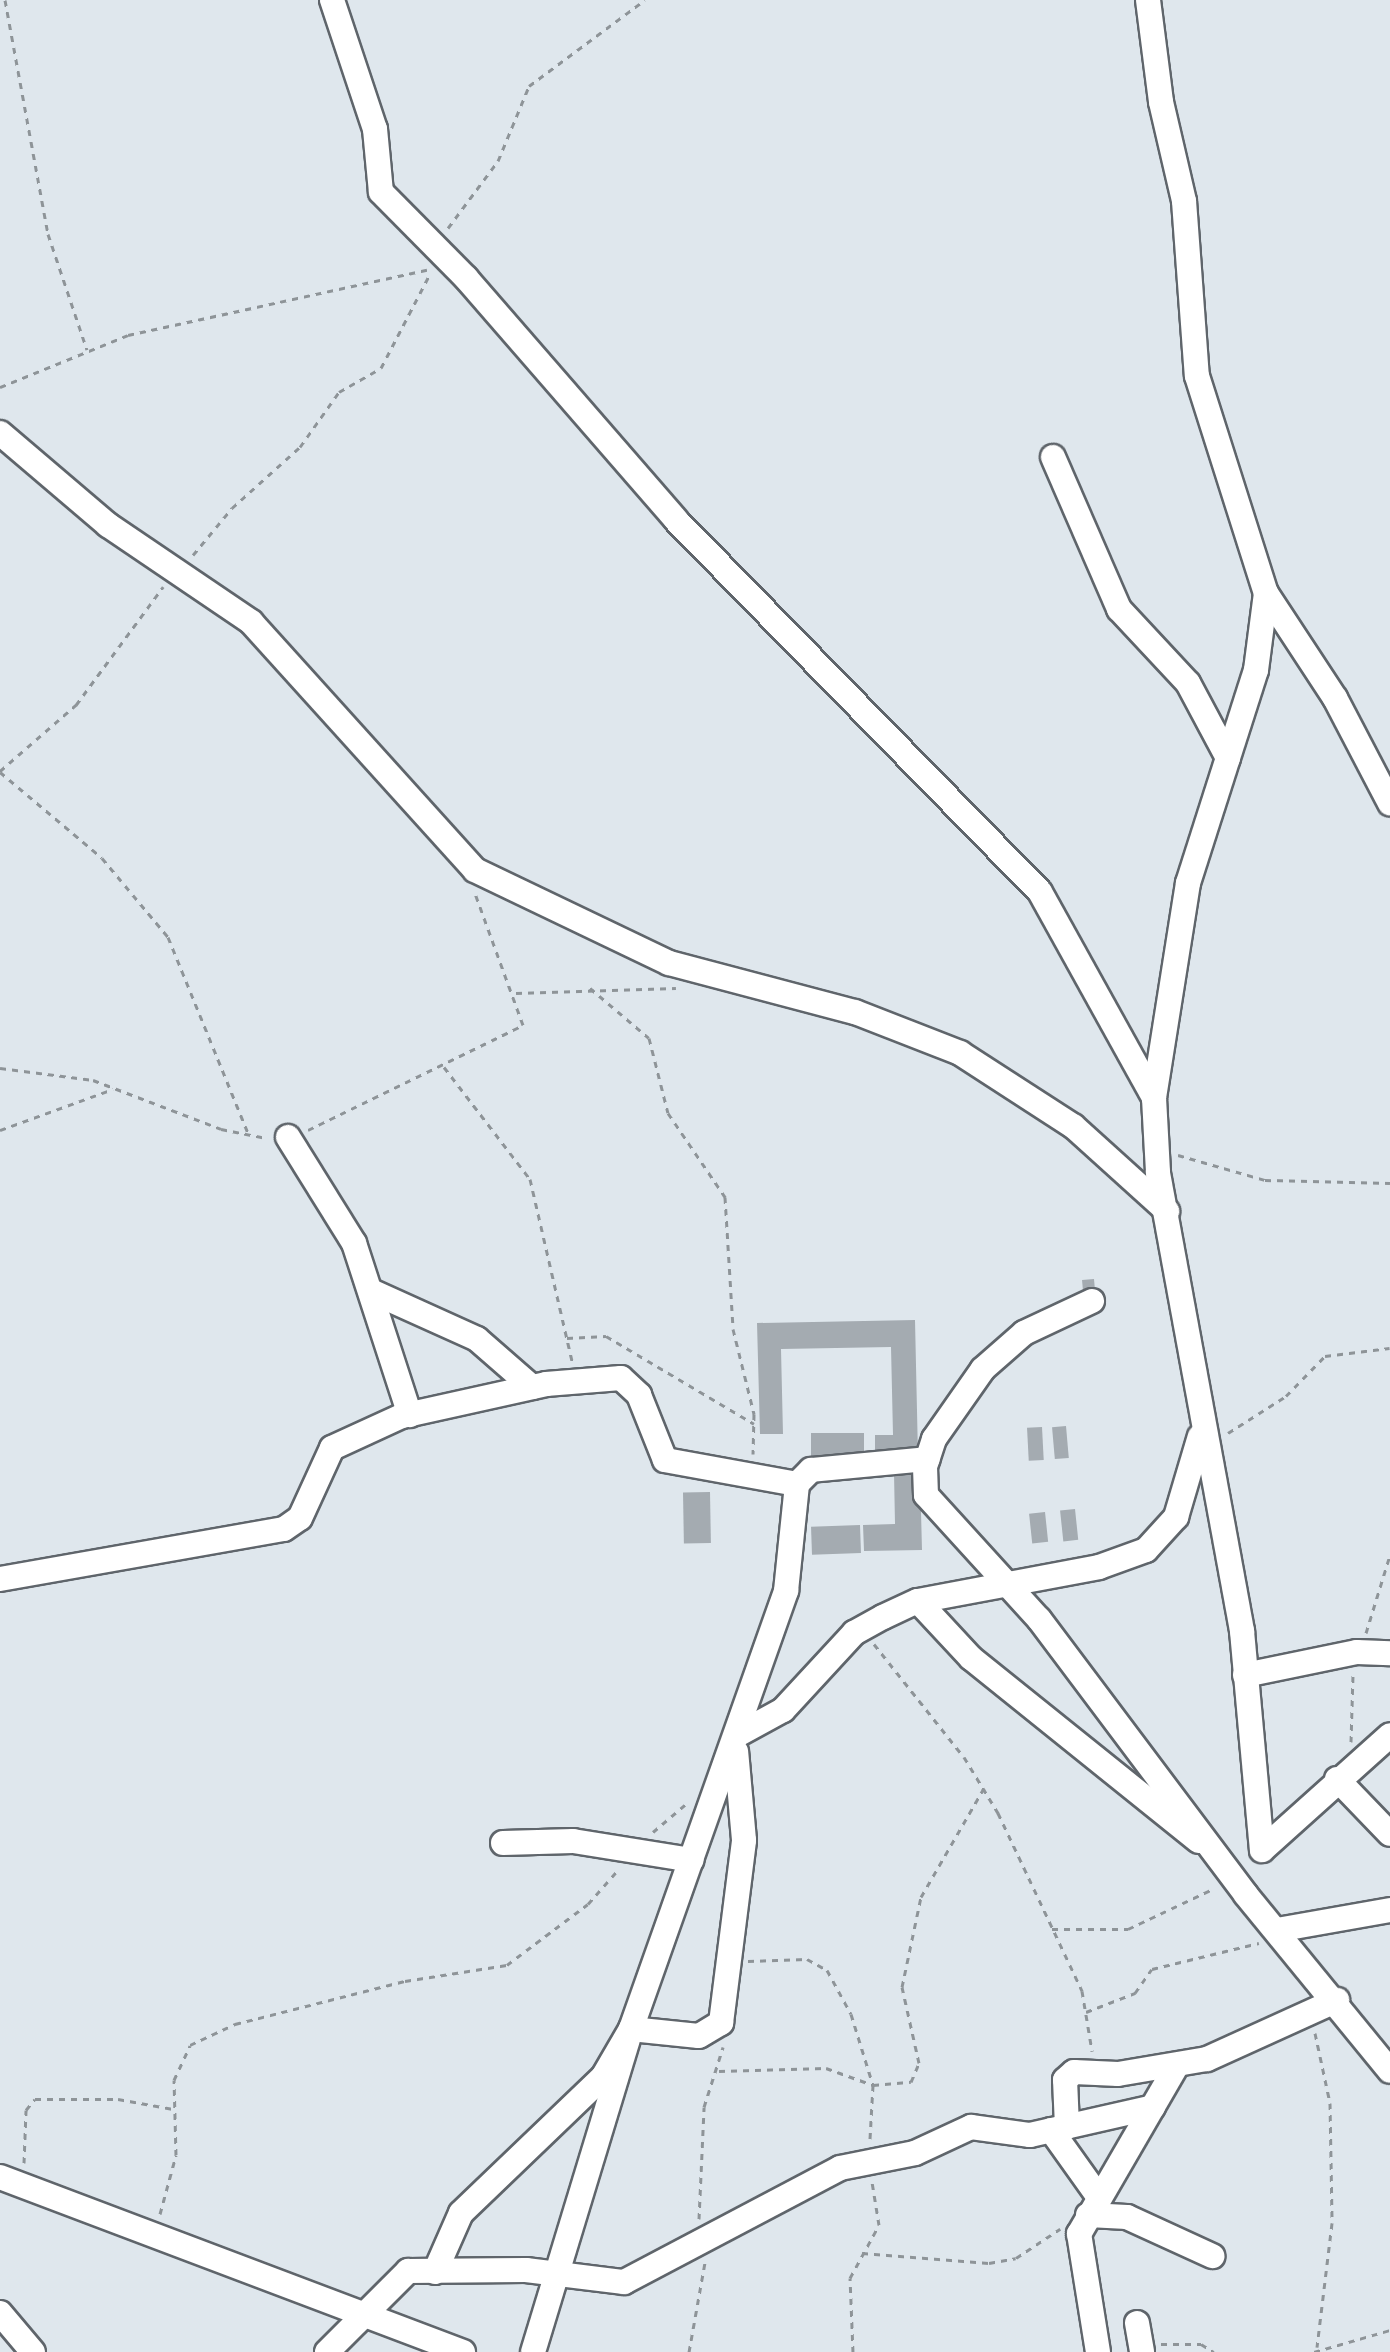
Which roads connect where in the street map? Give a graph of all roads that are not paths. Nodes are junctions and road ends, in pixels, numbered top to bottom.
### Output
1 (332, 0) edge
2 (1148, 0) edge
3 (0, 433) edge
4 (1053, 457) dead end
5 (1266, 593) junction
6 (1228, 758) junction
7 (1390, 803) edge
8 (1154, 1098) junction
9 (288, 1137) road end
10 (1167, 1211) junction
11 (373, 1292) junction
12 (1092, 1301) dead end
13 (532, 1387) junction
14 (410, 1415) junction
15 (1204, 1421) junction
16 (927, 1459) junction
17 (797, 1484) junction
18 (0, 1579) edge
19 (1006, 1581) junction
20 (918, 1601) junction
21 (1390, 1653) edge
22 (1245, 1675) junction
23 (1390, 1735) edge
24 (737, 1742) junction
25 (1337, 1779) junction
26 (1390, 1834) edge
27 (503, 1843) dead end
28 (691, 1860) junction
29 (1227, 1867) junction
30 (1390, 1910) edge
31 (1280, 1934) junction
32 (1337, 2000) junction
33 (631, 2029) junction
34 (1176, 2067) junction
35 (1390, 2071) edge
36 (1153, 2107) junction
37 (1059, 2129) junction
38 (12, 2179) edge
39 (1089, 2213) junction
40 (1212, 2256) dead end
41 (435, 2272) junction
42 (555, 2278) junction
43 (368, 2311) junction
44 (0, 2313) edge
45 (33, 2352) edge
46 (327, 2352) edge
47 (463, 2352) edge
48 (533, 2352) edge
49 (1098, 2352) edge

1 - 8 street
2 - 5 street
3 - 10 street
4 - 6 street
5 - 6 street
5 - 7 street
6 - 8 street
8 - 10 street
9 - 11 street
10 - 15 street
11 - 13 street
11 - 14 street
12 - 16 street
13 - 14 street
13 - 17 street
14 - 18 street
15 - 19 street
15 - 22 street
16 - 17 street
16 - 19 street
17 - 24 street
19 - 20 street
19 - 29 street
20 - 24 street
20 - 29 street
21 - 22 street
22 - 25 street
23 - 25 street
24 - 28 street
24 - 33 street
25 - 26 street
27 - 28 street
28 - 33 street
29 - 31 street
30 - 31 street
31 - 32 street
32 - 34 street
32 - 35 street
33 - 41 street
33 - 42 street
34 - 36 street
34 - 37 street
36 - 37 street
36 - 39 street
37 - 39 street
37 - 42 street
38 - 43 street
39 - 40 street
39 - 49 street
41 - 42 street
41 - 43 street
42 - 48 street
43 - 46 street
43 - 47 street
44 - 45 street

